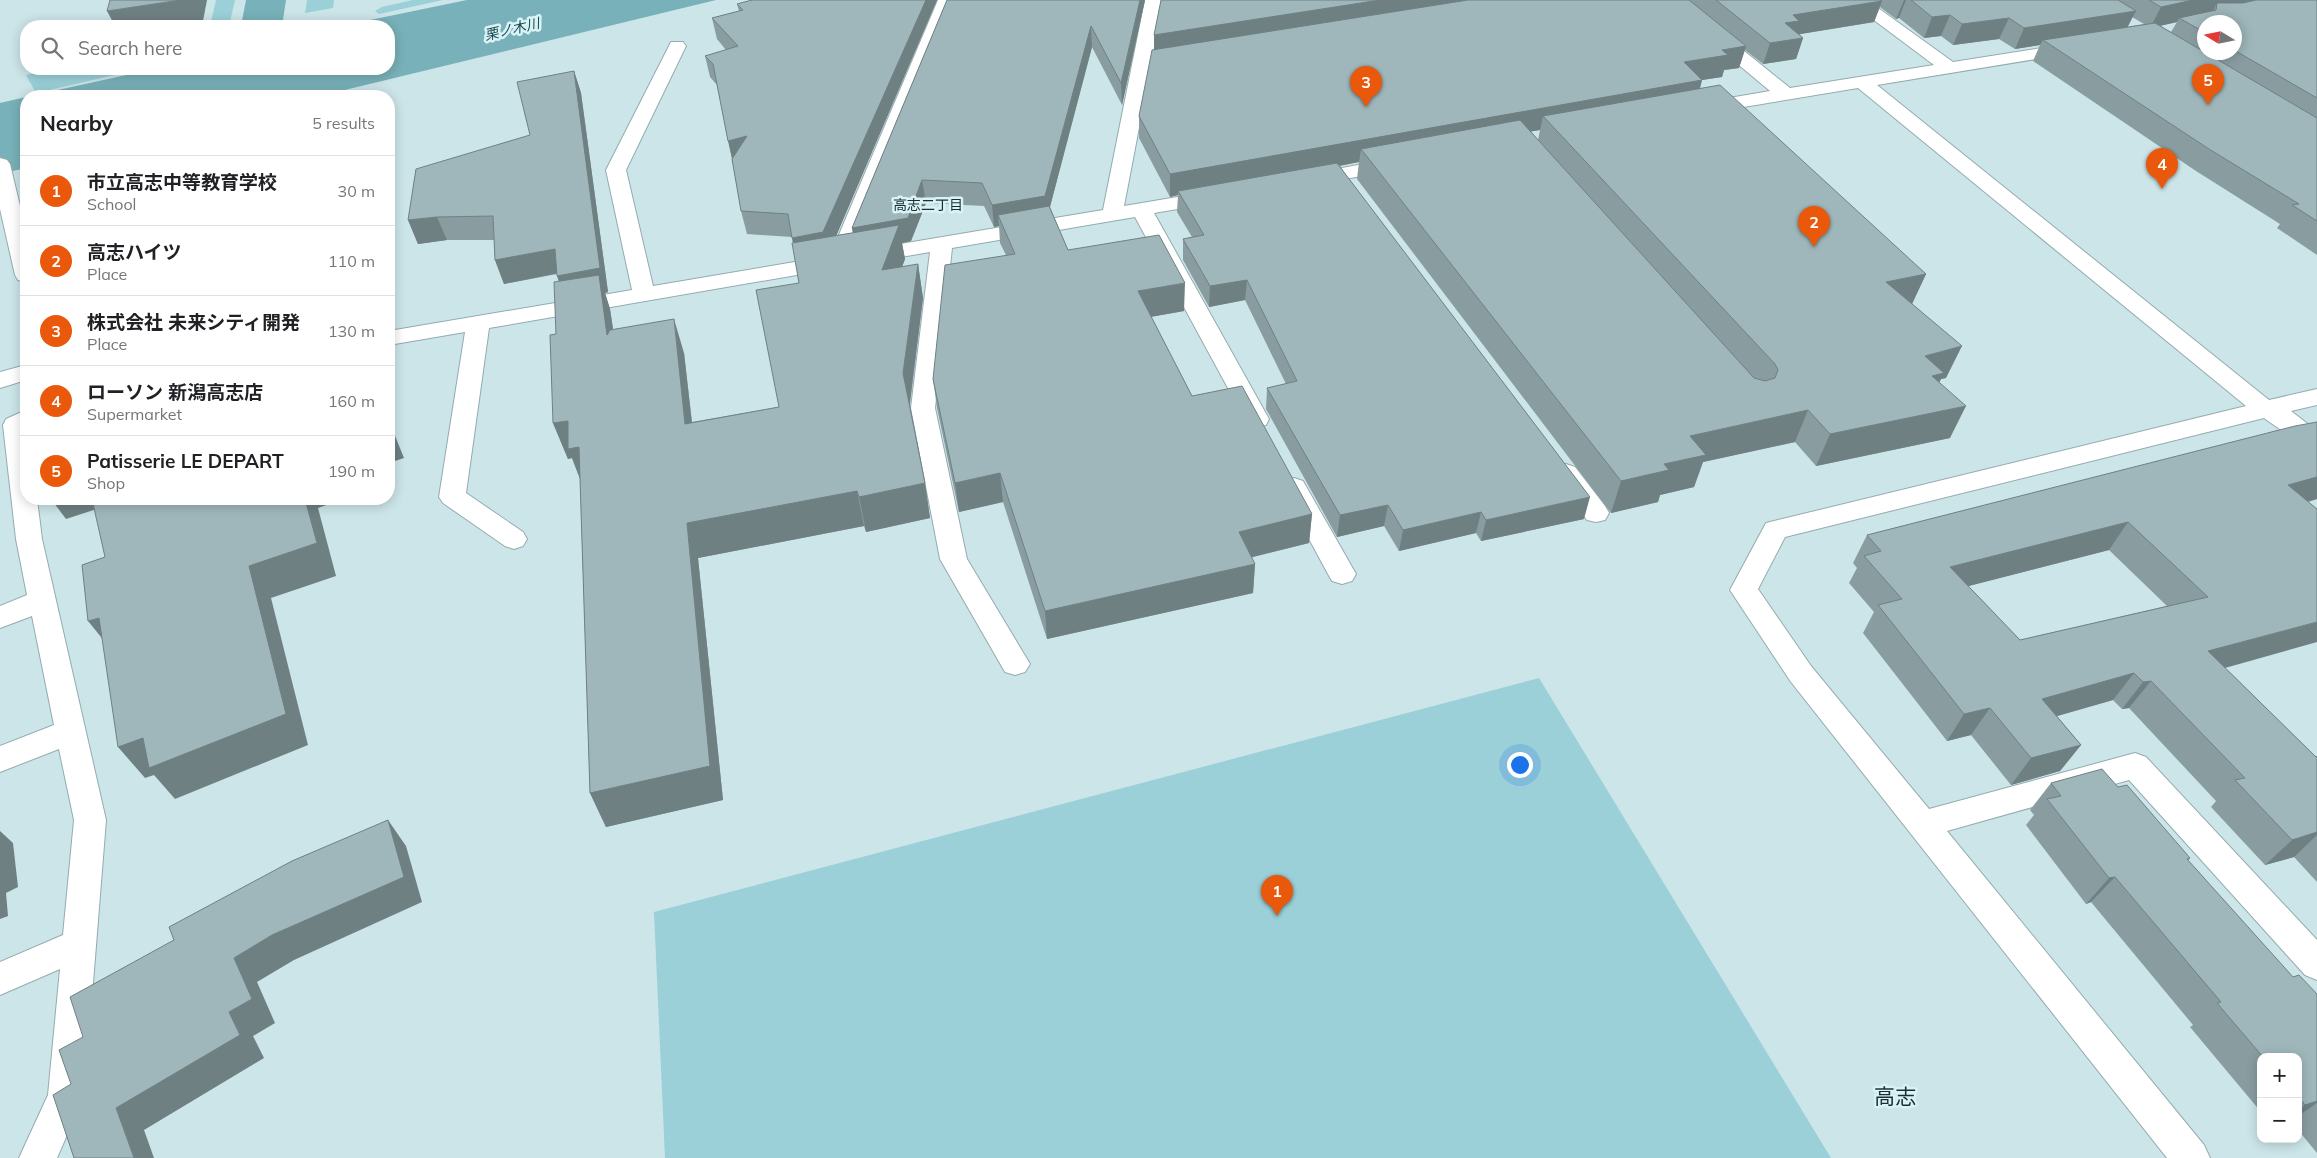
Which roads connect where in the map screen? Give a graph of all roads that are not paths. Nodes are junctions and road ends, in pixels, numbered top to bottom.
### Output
1 (946, 0) edge
2 (1154, 0) edge
3 (1670, 0) edge
4 (1856, 0) edge
5 (2090, 45) edge
6 (677, 46) dead end
7 (1200, 57) edge
8 (1141, 66) junction
9 (1947, 66) junction
10 (1862, 82) junction
11 (1784, 93) junction
12 (1686, 111) edge
13 (1416, 160) edge
14 (0, 164) edge
15 (1293, 183) edge
16 (5, 192) edge
17 (1236, 193) edge
18 (1142, 210) junction
19 (1112, 216) junction
20 (20, 242) edge
21 (20, 245) edge
22 (942, 245) junction
23 (0, 251) edge
24 (838, 262) junction
25 (644, 296) junction
26 (478, 322) junction
27 (395, 337) edge
28 (20, 374) edge
29 (0, 380) edge
30 (2317, 397) edge
31 (2268, 409) junction
32 (20, 422) edge
33 (1266, 435) edge
34 (2317, 444) edge
35 (1554, 458) edge
36 (20, 466) edge
37 (1285, 470) edge
38 (25, 505) edge
39 (1596, 513) dead end
40 (514, 539) dead end
41 (1342, 574) dead end
42 (42, 601) junction
43 (0, 617) edge
44 (1015, 664) dead end
45 (71, 732) junction
46 (0, 759) edge
47 (1922, 824) junction
48 (80, 944) junction
49 (2317, 964) edge
50 (0, 979) edge
51 (38, 1158) edge
52 (2191, 1158) edge

1 - 24 street
2 - 8 street
3 - 11 street
4 - 9 street
5 - 9 street
6 - 25 street
7 - 8 street
8 - 19 street
9 - 10 street
10 - 11 street
10 - 31 street
11 - 12 street
13 - 15 street
14 - 16 street
16 - 20 street
17 - 18 street
18 - 19 street
18 - 33 street
19 - 22 street
21 - 23 street
22 - 24 street
22 - 44 street
24 - 25 street
25 - 26 street
26 - 27 street
26 - 40 street
28 - 29 street
30 - 31 street
31 - 34 street
31 - 47 street
32 - 36 street
35 - 39 street
37 - 41 street
38 - 42 street
42 - 43 street
42 - 45 street
45 - 46 street
45 - 48 street
47 - 49 street
47 - 52 street
48 - 50 street
48 - 51 street

